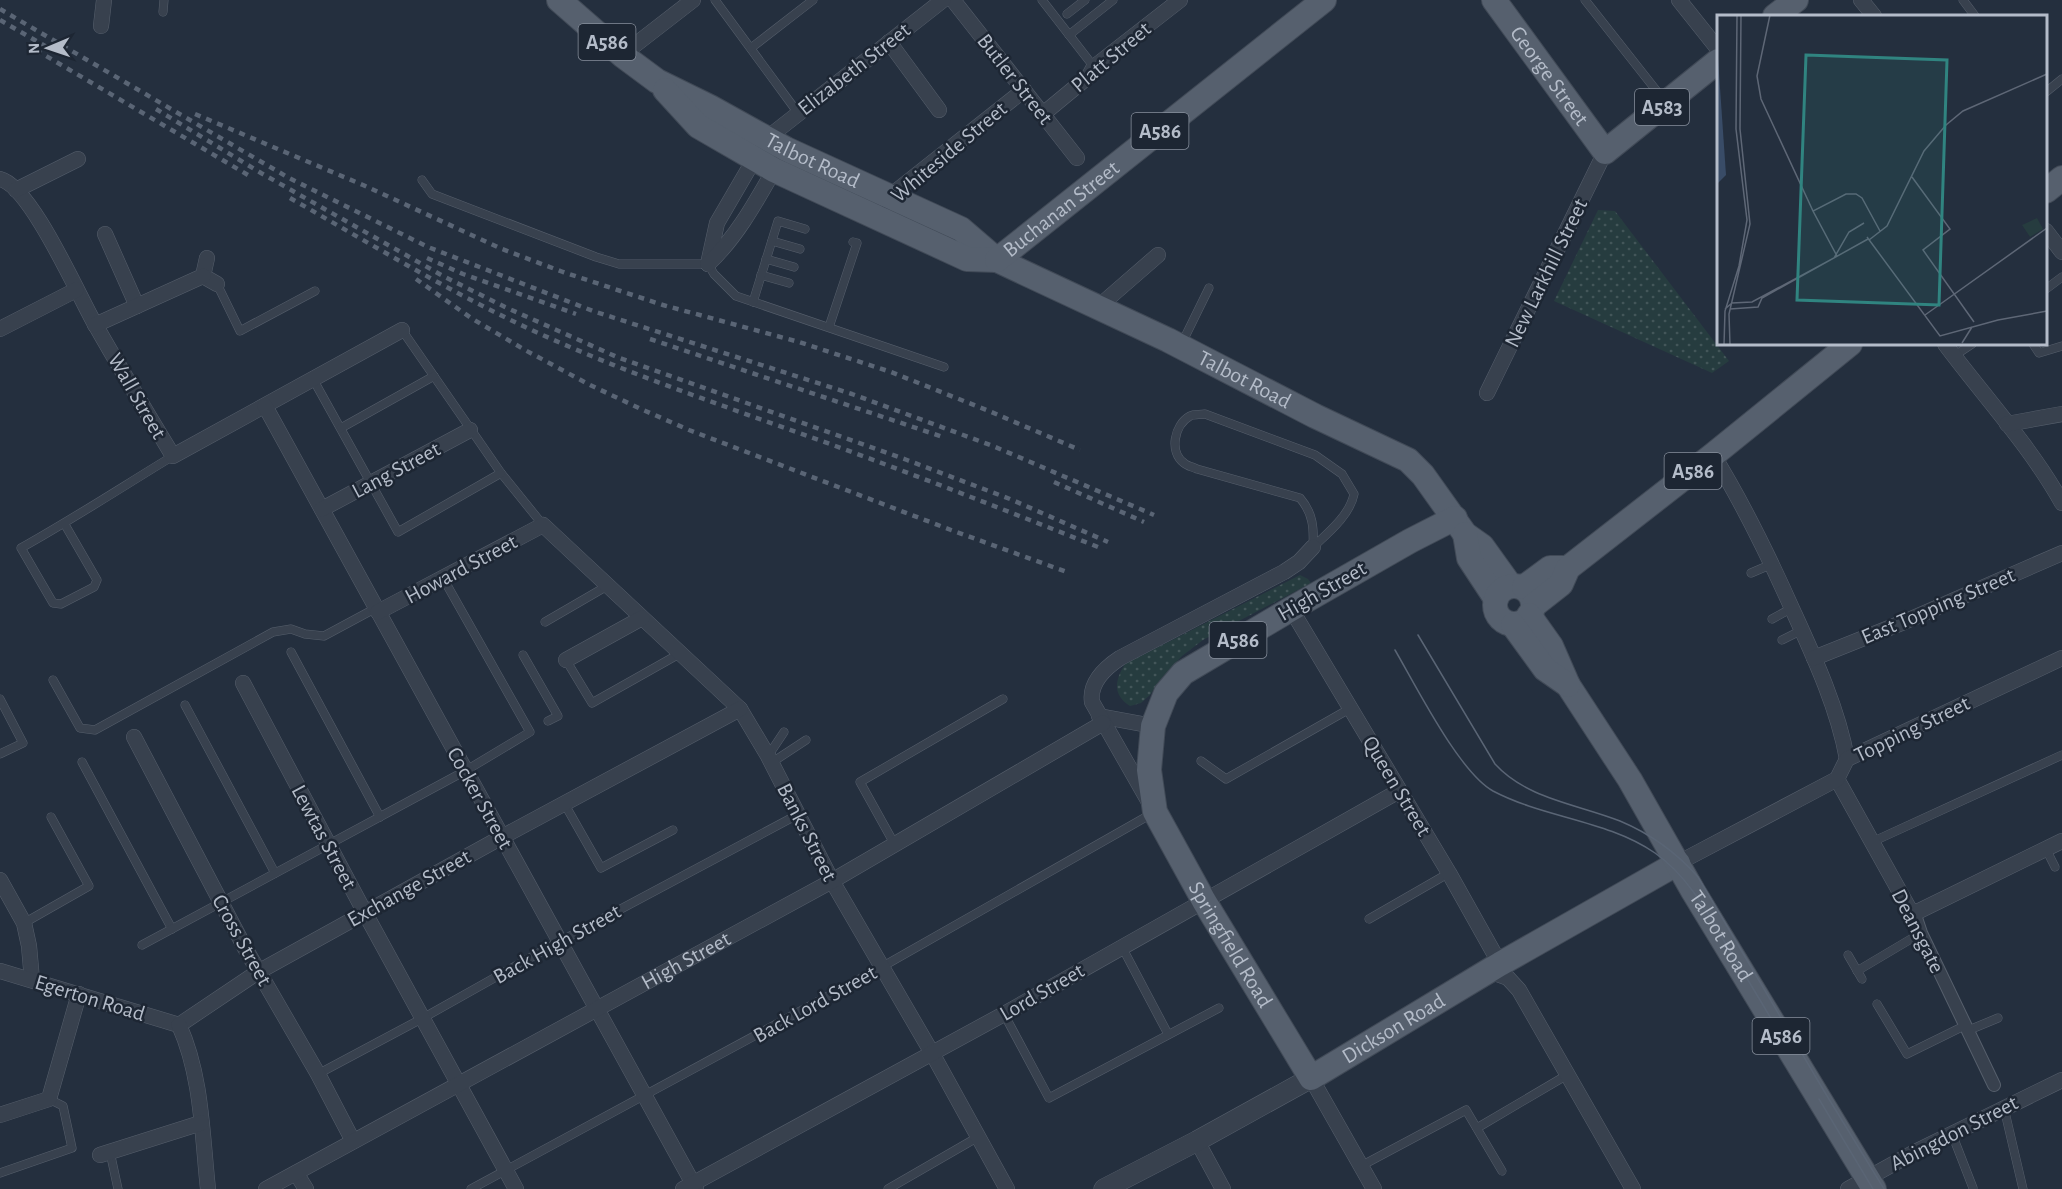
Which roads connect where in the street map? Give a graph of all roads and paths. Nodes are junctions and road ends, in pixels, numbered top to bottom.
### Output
1 (104, 0) edge
2 (164, 0) edge
3 (559, 0) edge
4 (693, 0) edge
5 (716, 0) edge
6 (813, 0) edge
7 (942, 0) edge
8 (953, 0) edge
9 (1042, 0) edge
10 (1085, 0) edge
11 (1113, 0) edge
12 (1180, 0) edge
13 (1324, 0) edge
14 (1494, 0) edge
15 (1585, 0) edge
16 (1679, 0) edge
17 (1796, 0) edge
18 (1861, 0) edge
19 (1963, 0) edge
20 (163, 12) dead end
21 (1067, 14) dead end
22 (1776, 15) edge
23 (1873, 15) edge
24 (1974, 15) edge
25 (101, 26) dead end
26 (1069, 35) junction
27 (889, 42) junction
28 (1717, 47) edge
29 (751, 48) junction
30 (622, 56) junction
31 (1717, 63) edge
32 (1094, 67) junction
33 (2062, 79) edge
34 (1024, 90) junction
35 (2047, 91) edge
36 (1666, 103) junction
37 (939, 110) dead end
38 (798, 113) junction
39 (1043, 114) junction
40 (1605, 152) junction
41 (770, 154) junction
42 (1077, 158) dead end
43 (78, 159) dead end
44 (2062, 178) edge
45 (0, 179) edge
46 (422, 180) dead end
47 (16, 190) junction
48 (2047, 190) edge
49 (890, 196) junction
50 (879, 218) junction
51 (805, 229) dead end
52 (2047, 232) edge
53 (105, 234) dead end
54 (772, 241) junction
55 (853, 242) dead end
56 (800, 249) dead end
57 (2062, 252) edge
58 (1158, 255) dead end
59 (207, 258) dead end
60 (766, 259) junction
61 (997, 260) junction
62 (708, 264) junction
63 (794, 267) dead end
64 (761, 275) junction
65 (2062, 277) edge
66 (210, 280) junction
67 (789, 283) dead end
68 (1209, 288) dead end
69 (2047, 289) edge
70 (76, 290) junction
71 (315, 291) dead end
72 (753, 302) junction
73 (137, 306) junction
74 (1097, 308) junction
75 (95, 325) junction
76 (829, 327) junction
77 (0, 329) edge
78 (402, 330) joint
79 (1849, 345) edge
80 (1968, 345) edge
81 (2033, 345) edge
82 (1180, 346) junction
83 (2062, 346) edge
84 (1949, 350) edge
85 (944, 368) dead end
86 (434, 376) junction
87 (313, 380) junction
88 (1487, 393) dead end
89 (265, 406) junction
90 (2062, 414) edge
91 (2007, 424) junction
92 (341, 428) junction
93 (470, 430) junction
94 (1713, 454) junction
95 (173, 456) junction
96 (501, 473) junction
97 (371, 483) junction
98 (1432, 486) junction
99 (2062, 503) edge
100 (322, 509) junction
101 (64, 523) junction
102 (543, 525) junction
103 (1460, 526) junction
104 (1422, 535) junction
105 (1313, 547) junction
106 (2062, 553) edge
107 (1772, 564) junction
108 (1751, 573) dead end
109 (443, 578) junction
110 (607, 586) junction
111 (1517, 603) junction
112 (1792, 608) junction
113 (1291, 609) junction
114 (377, 610) junction
115 (642, 618) junction
116 (1772, 619) dead end
117 (545, 622) dead end
118 (1802, 630) junction
119 (1782, 640) dead end
120 (291, 652) dead end
121 (679, 654) junction
122 (523, 655) dead end
123 (2062, 657) edge
124 (1814, 658) junction
125 (566, 660) joint
126 (53, 680) dead end
127 (243, 682) dead end
128 (0, 699) edge
129 (1003, 699) dead end
130 (185, 705) dead end
131 (1351, 708) junction
132 (740, 709) junction
133 (1101, 719) junction
134 (548, 721) dead end
135 (1153, 726) junction
136 (783, 732) dead end
137 (134, 737) dead end
138 (806, 740) dead end
139 (0, 754) edge
140 (2062, 754) edge
141 (1847, 759) junction
142 (770, 760) junction
143 (1200, 761) dead end
144 (82, 762) dead end
145 (465, 771) junction
146 (1838, 779) junction
147 (1399, 791) junction
148 (564, 803) junction
149 (1155, 812) junction
150 (797, 815) junction
151 (51, 816) dead end
152 (380, 817) junction
153 (673, 830) dead end
154 (502, 837) junction
155 (2062, 841) edge
156 (1872, 842) junction
157 (329, 845) junction
158 (895, 845) junction
159 (2046, 849) junction
160 (1678, 863) junction
161 (2055, 867) dead end
162 (275, 873) junction
163 (1449, 873) junction
164 (0, 880) edge
165 (832, 881) junction
166 (1204, 901) junction
167 (221, 903) junction
168 (1914, 912) junction
169 (365, 913) junction
170 (1369, 919) dead end
171 (24, 923) junction
172 (172, 929) junction
173 (1921, 933) junction
174 (559, 942) junction
175 (142, 945) dead end
176 (1122, 947) junction
177 (1848, 955) dead end
178 (1494, 967) junction
179 (880, 968) junction
180 (0, 970) edge
181 (1857, 970) junction
182 (258, 972) junction
183 (1862, 979) dead end
184 (32, 980) junction
185 (79, 994) junction
186 (1877, 1004) dead end
187 (1219, 1008) dead end
188 (596, 1009) junction
189 (1004, 1014) junction
190 (423, 1018) junction
191 (1998, 1018) dead end
192 (179, 1025) junction
193 (1968, 1028) junction
194 (1168, 1034) junction
195 (932, 1053) junction
196 (318, 1074) junction
197 (1567, 1075) junction
198 (1311, 1078) junction
199 (2062, 1080) edge
200 (460, 1084) junction
201 (1994, 1085) dead end
202 (645, 1097) junction
203 (49, 1099) junction
204 (2004, 1108) junction
205 (0, 1115) edge
206 (201, 1123) junction
207 (1477, 1128) junction
208 (1952, 1134) junction
209 (978, 1137) junction
210 (353, 1141) junction
211 (1197, 1141) junction
212 (105, 1153) joint
213 (1361, 1166) junction
214 (506, 1170) junction
215 (1502, 1171) dead end
216 (0, 1173) edge
217 (296, 1173) junction
218 (1863, 1185) edge
219 (690, 1187) edge
220 (1973, 1188) edge
221 (118, 1189) edge
222 (208, 1189) edge
223 (266, 1189) edge
224 (306, 1189) edge
225 (471, 1189) edge
226 (516, 1189) edge
227 (888, 1189) edge
228 (1007, 1189) edge
229 (1104, 1189) edge
230 (1223, 1189) edge
231 (1374, 1189) edge
232 (1633, 1189) edge
233 (2023, 1189) edge

1 - 25 street
2 - 20 lane
3 - 30 main road, Talbot Road / A586
4 - 30 street
5 - 29 lane
6 - 29 lane
7 - 27 street, Elizabeth Street
8 - 34 street, Butler Street
9 - 26 lane
10 - 21 lane
11 - 26 lane
12 - 32 street, Platt Street
13 - 61 main road, Buchanan Street / A586
14 - 40 main road, George Street
15 - 36 lane
16 - 28 street
17 - 22 main road
18 - 23 street
19 - 24 lane
26 - 32 lane
27 - 37 street
27 - 38 street, Elizabeth Street
29 - 38 lane
30 - 41 main road, Talbot Road / A586
31 - 36 main road, A583
32 - 39 street, Platt Street
33 - 35 lane
34 - 39 street, Butler Street
34 - 49 street, Whiteside Street
36 - 40 main road, A583
38 - 41 street, Elizabeth Street
39 - 42 street, Butler Street
40 - 88 street, New Larkhill Street
41 - 49 main road, Talbot Road / A586
41 - 50 main road, Talbot Road / A586
41 - 62 street, Talbot Road
41 - 62 street, Talbot Road
43 - 47 street
44 - 48 main road
45 - 47 street, Wall Street
46 - 62 lane
47 - 70 street, Wall Street
49 - 50 street, Whiteside Street
49 - 61 main road, Talbot Road / A586
50 - 61 main road, Talbot Road / A586
51 - 54 lane
52 - 57 street
53 - 73 street
54 - 56 lane
54 - 60 lane
55 - 76 lane
58 - 74 street
59 - 66 street
60 - 63 lane
60 - 64 lane
61 - 74 main road, Talbot Road
62 - 72 lane
64 - 67 lane
64 - 72 lane
65 - 69 lane
66 - 71 lane
66 - 73 street
68 - 82 lane
70 - 75 street, Wall Street
70 - 77 street
72 - 76 lane
73 - 75 street
74 - 82 main road, Talbot Road
75 - 95 street, Wall Street
76 - 85 lane
78 - 86 lane
78 - 87 street, Wall Street
79 - 94 main road, A586
80 - 84 lane
81 - 83 lane
82 - 98 main road, Talbot Road
84 - 91 street
86 - 92 lane
86 - 93 lane
87 - 89 street, Wall Street
87 - 92 lane
89 - 95 street, Wall Street
89 - 100 street, Cocker Street
90 - 91 street
91 - 99 street
92 - 97 lane
93 - 96 lane
93 - 97 street, Lang Street
94 - 107 street
94 - 111 main road, A586
95 - 101 lane
96 - 97 lane
96 - 102 lane
97 - 100 street, Lang Street
98 - 103 main road, Talbot Road
98 - 104 main road
100 - 114 street, Cocker Street
101 - 101 lane
102 - 109 street, Howard Street
102 - 110 street, Banks Street
103 - 104 main road, High Street / A586
103 - 111 main road, Talbot Road
104 - 113 main road, High Street / A586
105 - 105 lane
105 - 133 street, Springfield Road
106 - 124 street, East Topping Street
107 - 108 lane
107 - 112 street
109 - 114 street, Howard Street
109 - 145 lane
110 - 115 street, Banks Street
110 - 117 lane
111 - 160 main road, Talbot Road / A586
112 - 116 lane
112 - 118 street
113 - 131 street, Queen Street
113 - 135 main road, High Street / A586
114 - 126 lane
114 - 145 street, Cocker Street
115 - 121 street, Banks Street
115 - 125 street
118 - 119 lane
118 - 124 street
120 - 152 lane
121 - 125 lane
121 - 132 street, Banks Street
122 - 134 lane
123 - 141 street, Topping Street
124 - 141 street
127 - 157 street, Lewtas Street
128 - 139 lane
129 - 158 lane
130 - 162 lane
131 - 143 lane
131 - 147 street, Queen Street
132 - 142 street, Banks Street
132 - 148 street, Exchange Street
133 - 135 street
133 - 149 street, Springfield Road
133 - 158 street, High Street
135 - 149 main road, High Street / A586
136 - 142 lane
137 - 167 street, Cross Street
138 - 142 lane
140 - 156 lane
141 - 146 street, Topping Street
142 - 150 street, Banks Street
144 - 172 lane
145 - 152 lane
145 - 154 street, Cocker Street
146 - 156 street, Deansgate
146 - 160 street, Topping Street
147 - 163 street, Queen Street
147 - 166 street, Lord Street
148 - 153 lane
148 - 154 street, Exchange Street
149 - 166 main road, Springfield Road / A586
149 - 179 lane, Back Lord Street
150 - 165 street, Banks Street
150 - 174 lane, Back High Street
151 - 171 lane
152 - 157 lane
154 - 169 street, Exchange Street
154 - 174 street, Cocker Street
155 - 159 street
156 - 168 street, Deansgate
157 - 162 lane
157 - 169 street, Lewtas Street
158 - 165 street, High Street
159 - 161 lane
159 - 168 street
160 - 178 main road, Dickson Road
160 - 218 main road, Talbot Road / A586
162 - 167 lane
163 - 170 lane
163 - 178 street, Queen Street
164 - 171 street
165 - 179 street, Banks Street
165 - 188 street, High Street
166 - 176 street, Lord Street
166 - 198 main road, Springfield Road / A586
167 - 172 lane
167 - 182 street, Cross Street
168 - 173 street, Deansgate
169 - 182 street, Exchange Street
169 - 190 street, Lewtas Street
171 - 184 street
172 - 175 lane
173 - 181 lane
173 - 193 street, Deansgate
174 - 188 street, Cocker Street
174 - 190 lane, Back High Street
176 - 189 street, Lord Street
176 - 194 lane
177 - 181 lane
178 - 197 street
178 - 198 main road, Dickson Road
179 - 195 street, Banks Street
179 - 202 lane, Back Lord Street
180 - 184 street, Egerton Road
181 - 183 lane
182 - 192 street, Exchange Street
182 - 196 street, Cross Street
184 - 185 street, Egerton Road
185 - 192 street, Egerton Road
185 - 203 street
186 - 193 lane
187 - 194 lane
188 - 200 street, High Street
188 - 202 street, Cocker Street
189 - 194 lane
189 - 195 street, Lord Street
190 - 196 lane, Back High Street
190 - 200 street, Lewtas Street
191 - 193 lane
192 - 206 street
193 - 201 street, Deansgate
195 - 209 street, Banks Street
195 - 219 street, Lord Street
196 - 210 street, Cross Street
197 - 207 lane
197 - 232 street
198 - 211 street, Dickson Road
198 - 213 street, Springfield Road
199 - 204 street, Abingdon Street
200 - 210 street, High Street
200 - 214 street, Lewtas Street
202 - 214 lane, Back Lord Street
202 - 219 street, Cocker Street
203 - 205 street
203 - 216 lane
204 - 208 street, Abingdon Street
204 - 233 lane
206 - 212 street
206 - 222 street
207 - 213 lane
207 - 215 lane
208 - 218 street, Abingdon Street
208 - 220 lane
209 - 227 lane
209 - 228 street, Banks Street
210 - 217 street, High Street
211 - 229 street, Dickson Road
211 - 230 street
212 - 221 lane
213 - 231 street, Springfield Road
214 - 225 lane, Back Lord Street
214 - 226 street, Lewtas Street
217 - 223 street, High Street
217 - 224 street

